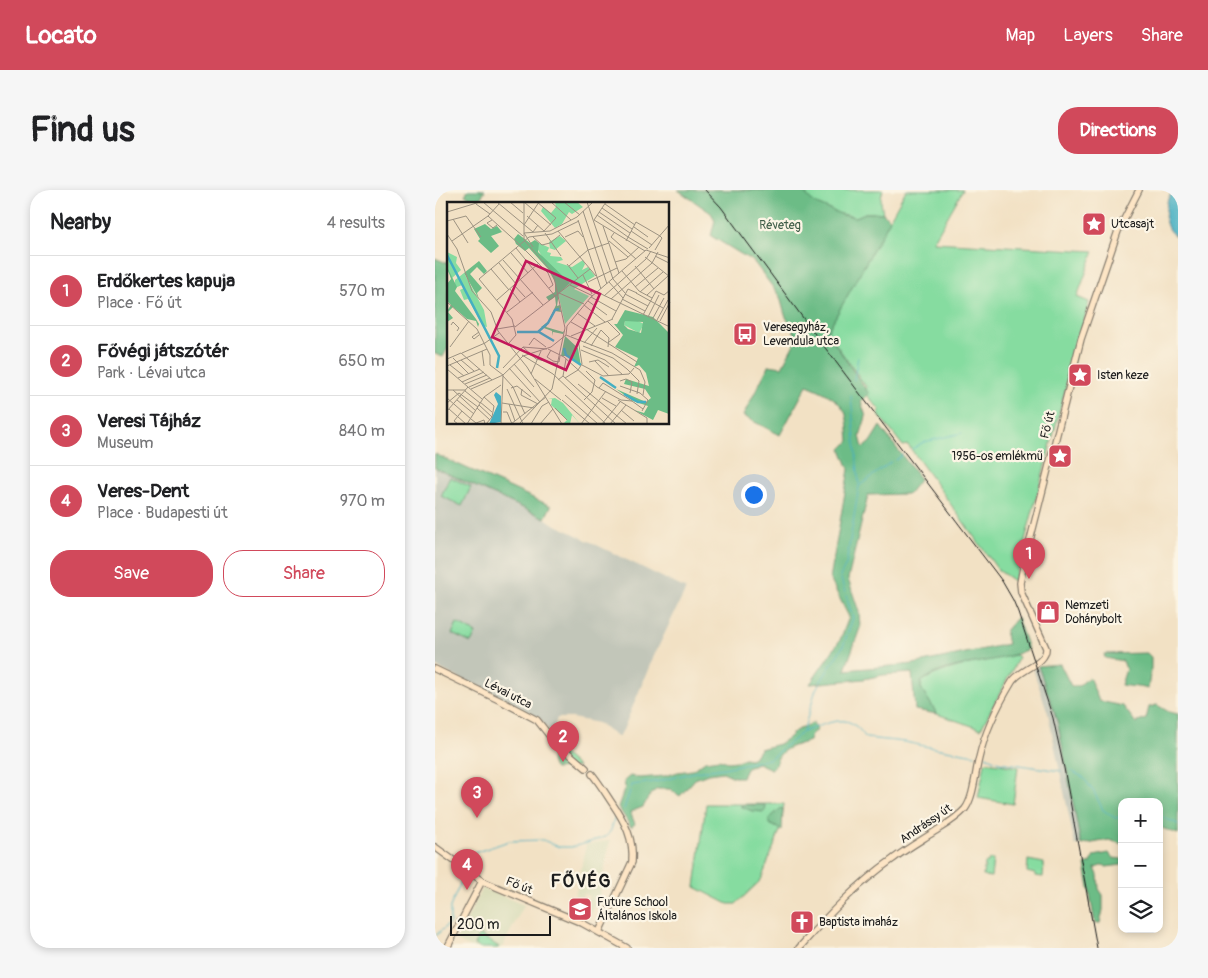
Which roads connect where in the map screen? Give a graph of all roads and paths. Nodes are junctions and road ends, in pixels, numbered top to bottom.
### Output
1 (1139, 190) edge
2 (1035, 663) joint
3 (435, 669) edge
4 (586, 768) dead end
5 (592, 774) dead end
6 (435, 847) edge
7 (483, 881) junction
8 (599, 932) junction
9 (447, 948) edge
10 (627, 948) edge
11 (799, 948) edge

1 - 2 main road, Fő út
2 - 11 main road, Andrássy út
3 - 4 main road, Lévai utca
5 - 8 main road
6 - 7 main road, Fő út
7 - 8 main road, Fő út
7 - 9 main road
8 - 10 main road, Fő út

